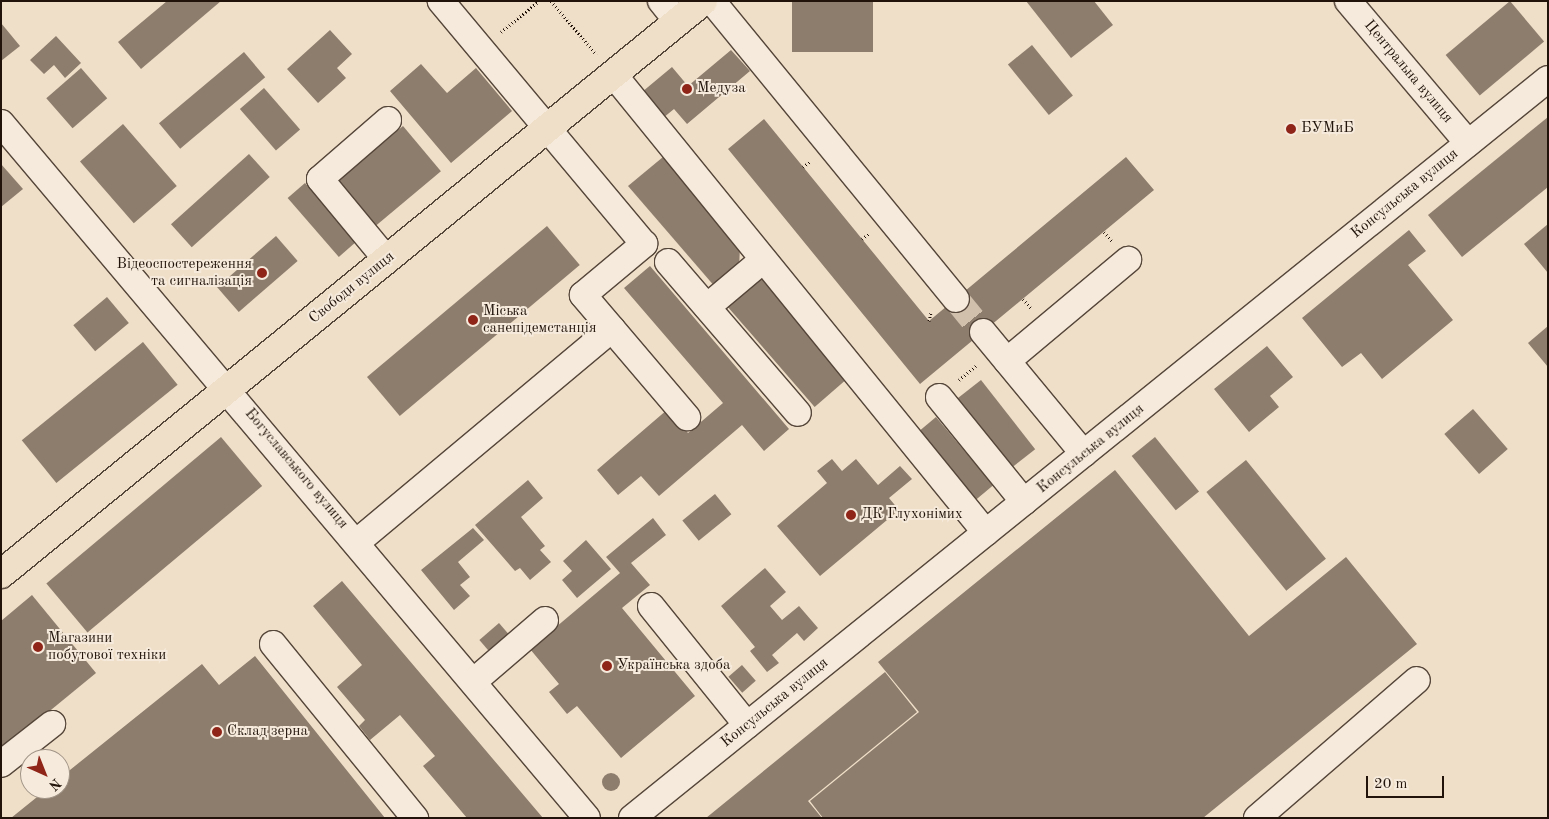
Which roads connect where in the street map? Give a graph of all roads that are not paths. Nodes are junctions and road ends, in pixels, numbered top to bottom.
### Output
1 (441, 1) edge
2 (703, 1) edge
3 (712, 1) edge
4 (1348, 1) edge
5 (670, 11) edge
6 (613, 74) junction
7 (1548, 79) edge
8 (388, 120) dead end
9 (1, 123) edge
10 (548, 128) junction
11 (1468, 143) junction
12 (387, 260) junction
13 (763, 260) junction
14 (1128, 260) dead end
15 (668, 262) dead end
16 (956, 299) tunnel mouth
17 (707, 307) junction
18 (612, 329) junction
19 (983, 332) tunnel mouth
20 (1007, 361) junction
21 (229, 389) junction
22 (939, 397) dead end
23 (798, 413) dead end
24 (688, 417) dead end
25 (1084, 454) junction
26 (1024, 502) junction
27 (986, 534) junction
28 (357, 542) junction
29 (1, 574) edge
30 (651, 606) dead end
31 (545, 620) dead end
32 (273, 644) dead end
33 (1417, 680) dead end
34 (473, 682) junction
35 (52, 724) dead end
36 (747, 725) junction
37 (1, 764) edge
38 (415, 818) edge
39 (587, 818) edge
40 (632, 818) edge
41 (1257, 818) edge

1 - 10 street
2 - 5 main road, Свободи вулиця
3 - 16 street
4 - 11 street, Центральна вулиця
5 - 6 main road, Свободи вулиця
6 - 10 main road, Свободи вулиця
6 - 13 street
7 - 11 street, Консульська вулиця
8 - 12 street
9 - 21 street, Богуславського вулиця
10 - 12 main road, Свободи вулиця
10 - 18 street
11 - 25 street, Консульська вулиця
12 - 21 main road, Свободи вулиця
13 - 17 street
13 - 27 street
14 - 20 street
15 - 17 street
17 - 23 street
18 - 24 street
18 - 28 street
19 - 20 street
20 - 25 street
21 - 28 street, Богуславського вулиця
21 - 29 main road, Свободи вулиця
22 - 26 street
25 - 26 street, Консульська вулиця
26 - 27 street, Консульська вулиця
27 - 36 street, Консульська вулиця
28 - 34 street, Богуславського вулиця
30 - 36 street
31 - 34 street
32 - 38 street
33 - 41 street
34 - 39 street, Богуславського вулиця
35 - 37 street
36 - 40 street, Консульська вулиця

